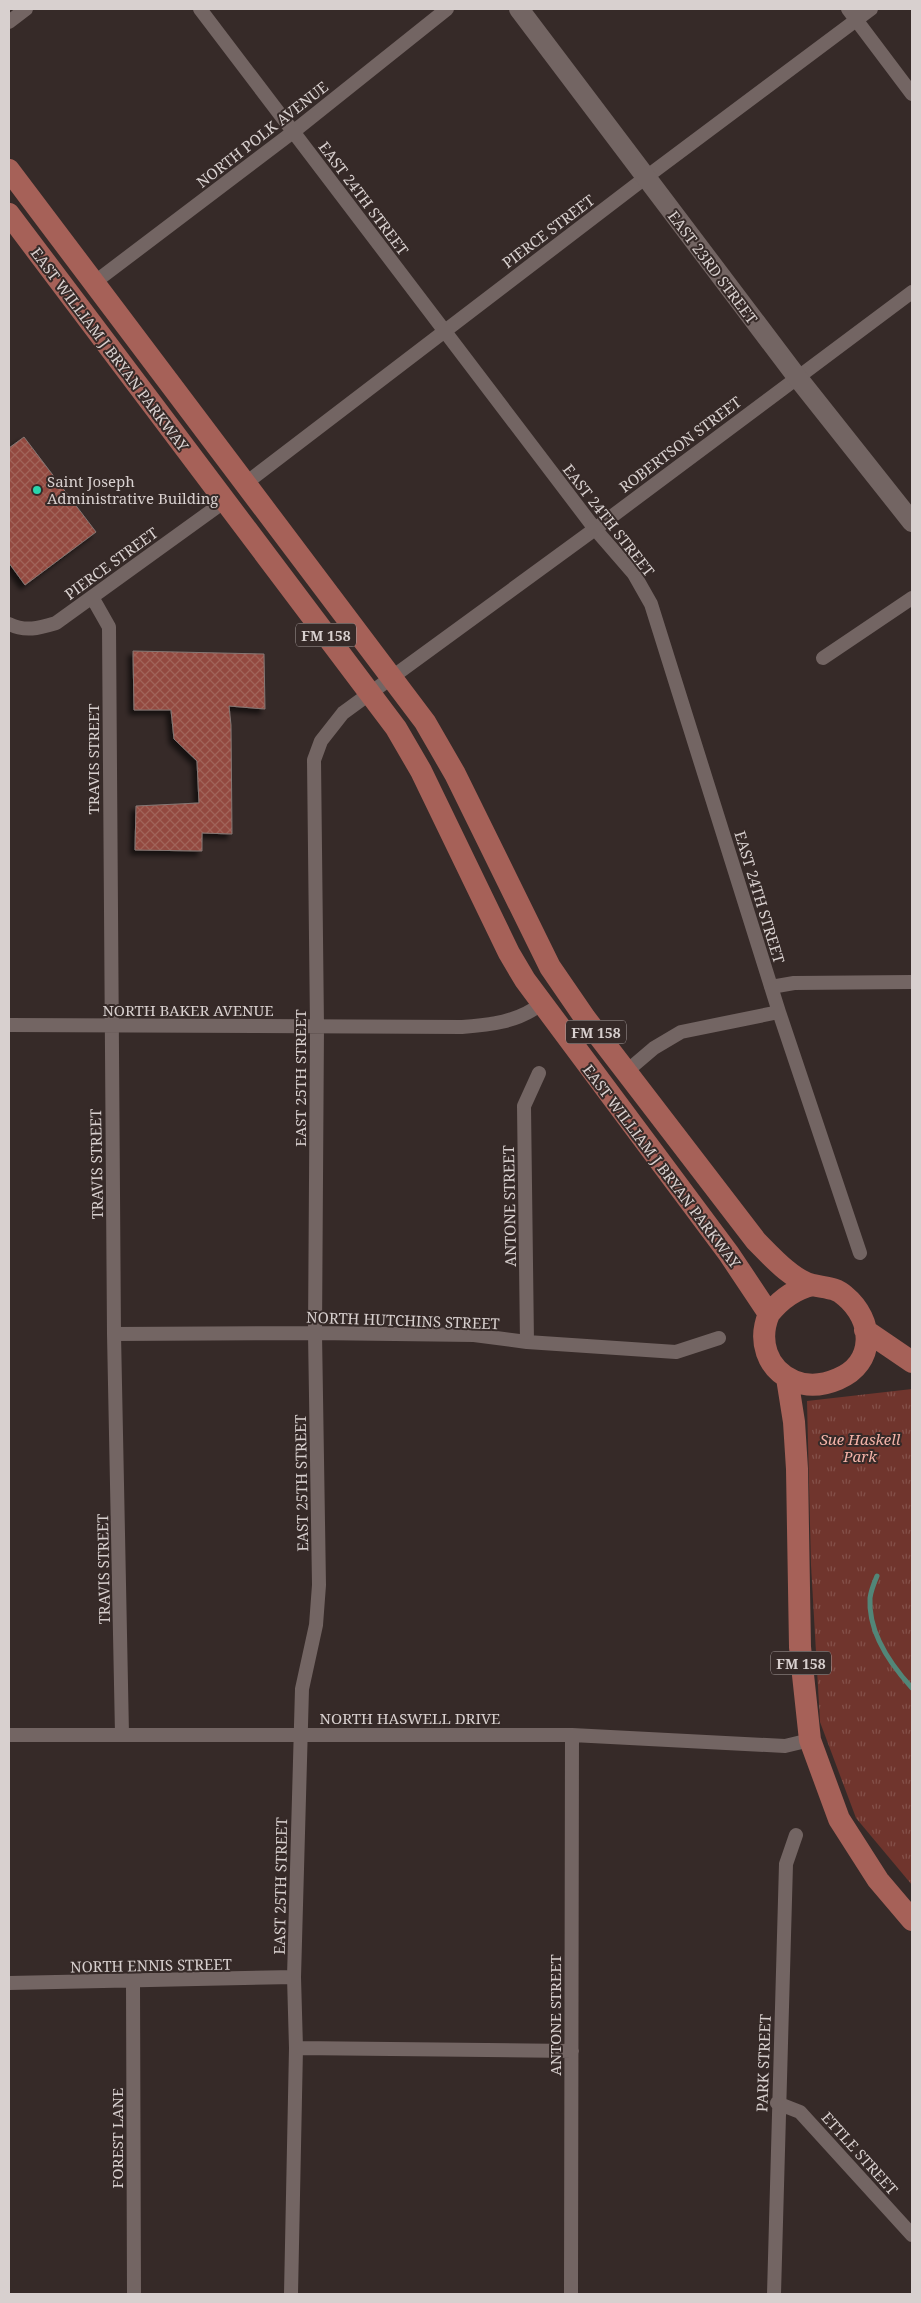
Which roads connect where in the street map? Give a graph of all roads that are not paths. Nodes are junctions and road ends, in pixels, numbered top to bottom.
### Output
1 (26, 9) edge
2 (200, 9) edge
3 (447, 9) edge
4 (520, 9) edge
5 (848, 9) edge
6 (871, 9) edge
7 (857, 20) junction
8 (9, 22) edge
9 (912, 94) edge
10 (293, 132) junction
11 (9, 170) edge
12 (645, 178) junction
13 (9, 214) edge
14 (95, 282) junction
15 (912, 292) edge
16 (444, 331) junction
17 (797, 377) junction
18 (246, 483) junction
19 (225, 500) junction
20 (912, 522) edge
21 (595, 529) junction
22 (92, 597) junction
23 (912, 598) edge
24 (9, 624) edge
25 (823, 658) dead end
26 (393, 677) junction
27 (371, 693) junction
28 (912, 982) edge
29 (771, 987) junction
30 (541, 1004) junction
31 (779, 1012) junction
32 (9, 1025) edge
33 (111, 1026) junction
34 (317, 1027) junction
35 (627, 1071) junction
36 (539, 1073) dead end
37 (860, 1254) dead end
38 (813, 1285) junction
39 (769, 1314) junction
40 (865, 1330) junction
41 (316, 1333) junction
42 (114, 1334) junction
43 (719, 1338) dead end
44 (527, 1342) junction
45 (912, 1362) edge
46 (787, 1378) junction
47 (122, 1734) junction
48 (302, 1734) junction
49 (9, 1735) edge
50 (572, 1735) junction
51 (810, 1740) junction
52 (796, 1835) dead end
53 (912, 1920) edge
54 (294, 1977) junction
55 (133, 1982) junction
56 (9, 1983) edge
57 (296, 2048) junction
58 (572, 2051) junction
59 (777, 2103) junction
60 (912, 2235) edge
61 (134, 2294) edge
62 (291, 2294) edge
63 (571, 2294) edge
64 (774, 2294) edge

1 - 8 street
2 - 10 street, EAST 24TH STREET
3 - 10 street, NORTH POLK AVENUE
4 - 12 street, EAST 23RD STREET
5 - 7 street
6 - 7 street, PIERCE STREET
7 - 9 street
7 - 12 street, PIERCE STREET
10 - 14 street, NORTH POLK AVENUE
10 - 16 street, EAST 24TH STREET
11 - 14 main road, EAST WILLIAM J BRYAN PARKWAY / FM 158
12 - 16 street, PIERCE STREET
12 - 17 street, EAST 23RD STREET
13 - 19 main road, EAST WILLIAM J BRYAN PARKWAY / FM 158
14 - 18 main road, EAST WILLIAM J BRYAN PARKWAY / FM 158
15 - 17 street, ROBERTSON STREET
16 - 18 street, PIERCE STREET
16 - 21 street, EAST 24TH STREET
17 - 20 street, EAST 23RD STREET
17 - 21 street, ROBERTSON STREET
18 - 26 main road, EAST WILLIAM J BRYAN PARKWAY / FM 158
19 - 22 street, PIERCE STREET
19 - 27 main road, EAST WILLIAM J BRYAN PARKWAY / FM 158
21 - 26 street, ROBERTSON STREET
21 - 29 street, EAST 24TH STREET
22 - 24 street, PIERCE STREET
22 - 33 street, TRAVIS STREET
23 - 25 street
26 - 27 street, ROBERTSON STREET
26 - 35 main road, EAST WILLIAM J BRYAN PARKWAY / FM 158
27 - 30 main road, EAST WILLIAM J BRYAN PARKWAY / FM 158
27 - 34 street, EAST 25TH STREET
28 - 29 street
29 - 31 street, EAST 24TH STREET
30 - 34 street, NORTH BAKER AVENUE
30 - 39 main road, EAST WILLIAM J BRYAN PARKWAY / FM 158
31 - 35 street
31 - 37 street, EAST 24TH STREET
32 - 33 street, NORTH BAKER AVENUE
33 - 34 street, NORTH BAKER AVENUE
33 - 42 street, TRAVIS STREET
34 - 41 street, EAST 25TH STREET
35 - 38 main road, EAST WILLIAM J BRYAN PARKWAY / FM 158
36 - 44 street, ANTONE STREET
38 - 39 main road
38 - 40 main road, EAST WILLIAM J BRYAN PARKWAY / FM 158
39 - 46 main road
40 - 45 main road
40 - 46 main road
41 - 42 street, NORTH HUTCHINS STREET
41 - 44 street, NORTH HUTCHINS STREET
41 - 48 street, EAST 25TH STREET
42 - 47 street, TRAVIS STREET
43 - 44 street, NORTH HUTCHINS STREET
46 - 51 main road, FM 158
47 - 48 street, NORTH HASWELL DRIVE
47 - 49 street, NORTH HASWELL DRIVE
48 - 50 street, NORTH HASWELL DRIVE
48 - 54 street, EAST 25TH STREET
50 - 51 street, NORTH HASWELL DRIVE
50 - 58 street, ANTONE STREET
51 - 53 main road, FM 158
52 - 59 street, PARK STREET
54 - 55 street, NORTH ENNIS STREET
54 - 57 street, EAST 25TH STREET
55 - 56 street, NORTH ENNIS STREET
55 - 61 street, FOREST LANE
57 - 58 street
57 - 62 street, EAST 25TH STREET
58 - 63 street, ANTONE STREET
59 - 60 street, ETTLE STREET
59 - 64 street, PARK STREET

